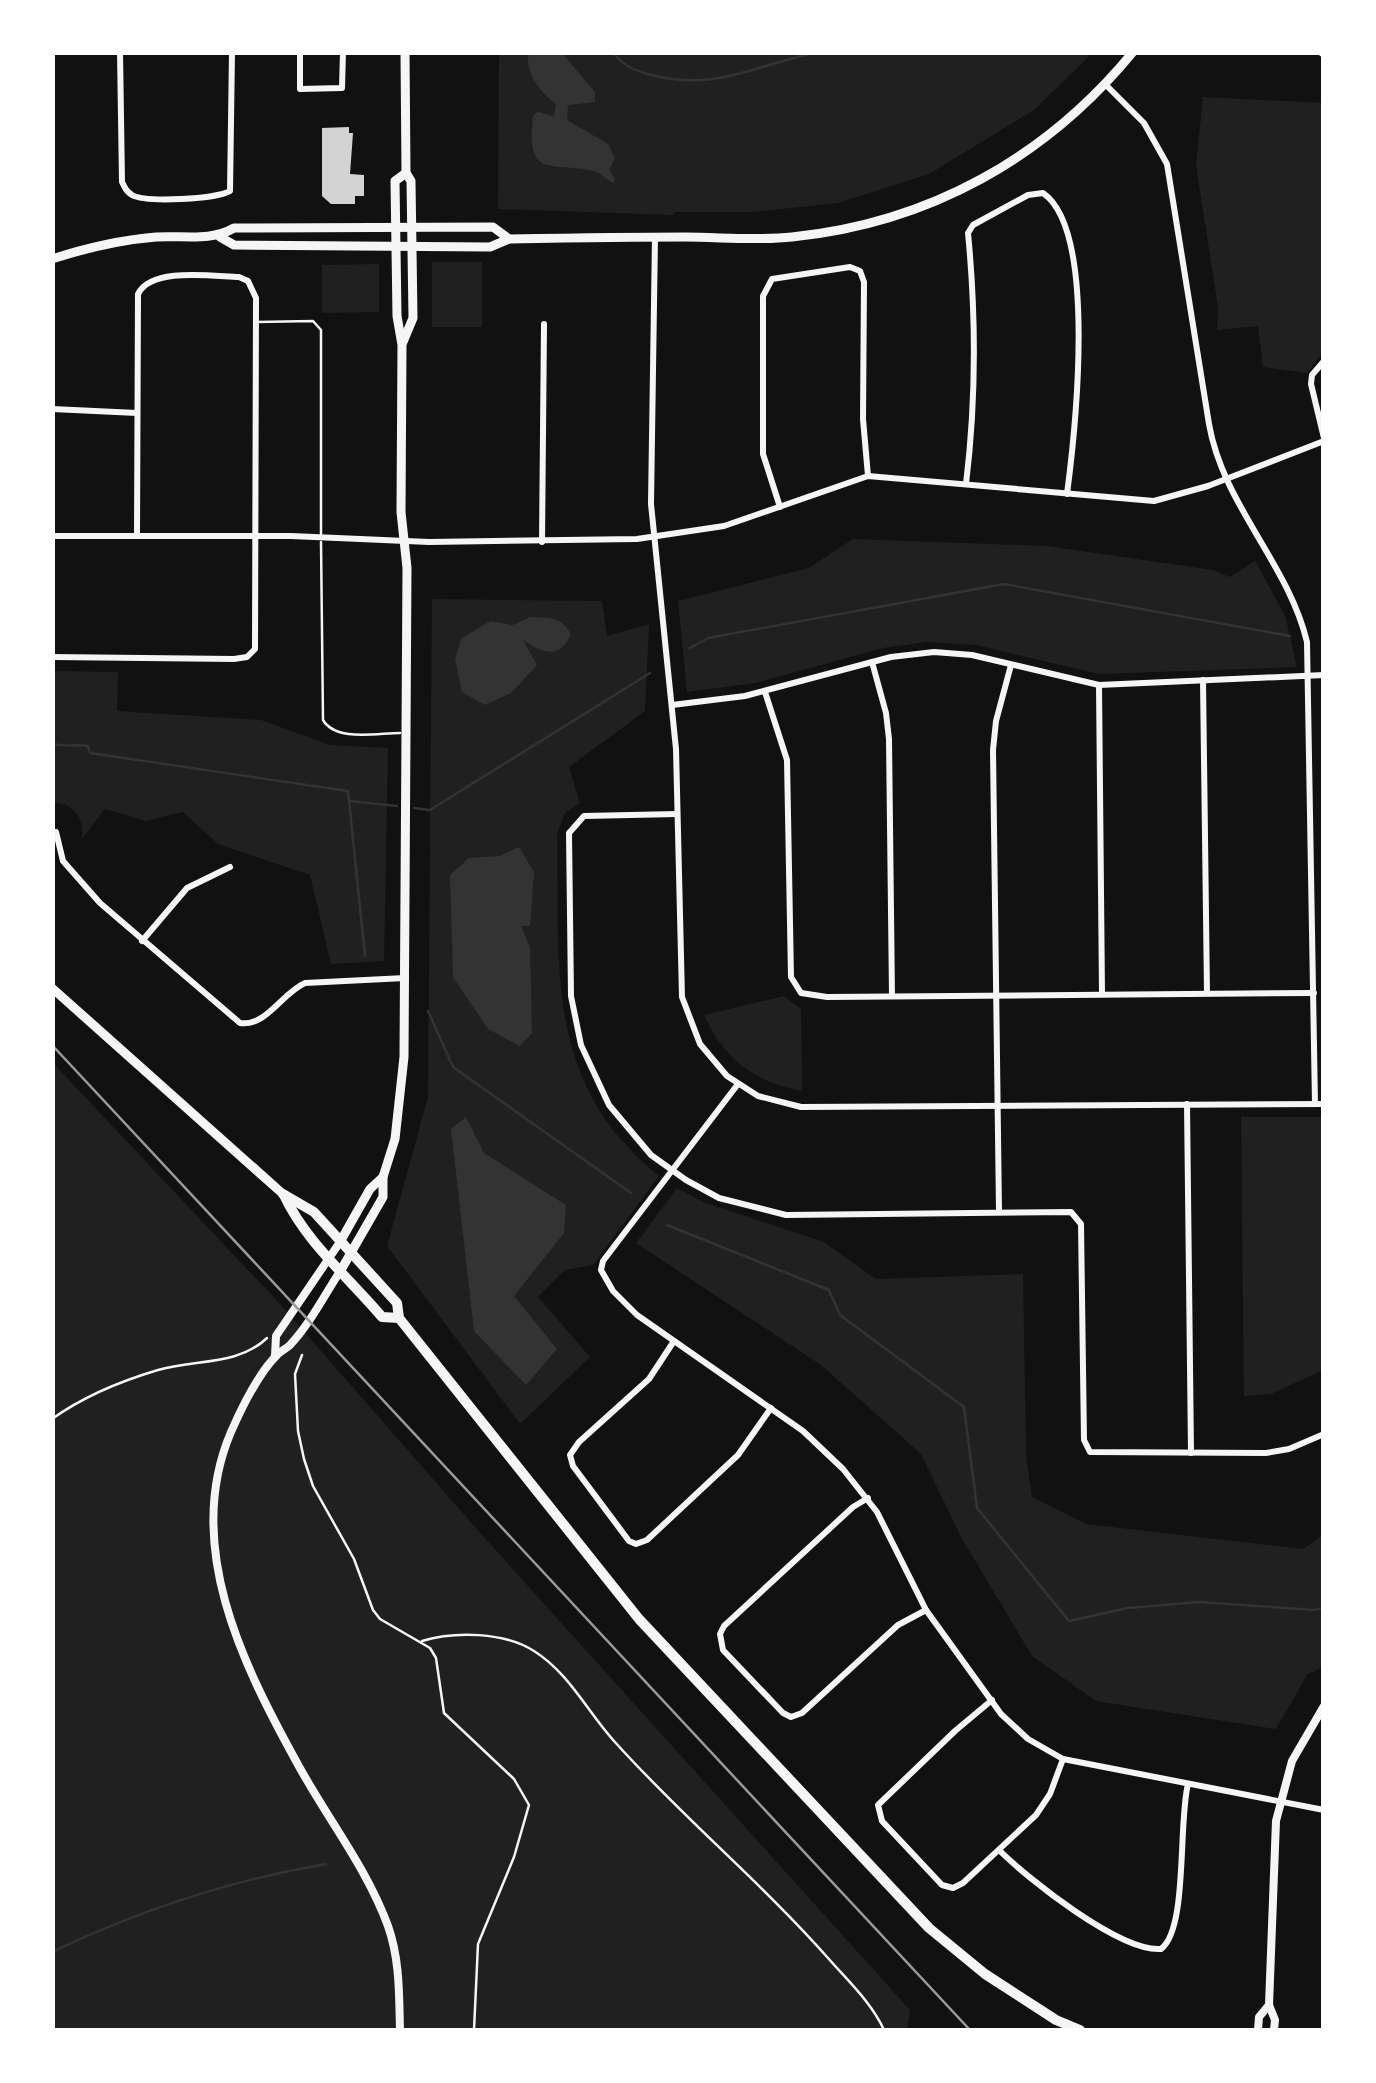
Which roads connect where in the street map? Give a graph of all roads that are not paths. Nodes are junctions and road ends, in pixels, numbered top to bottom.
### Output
1 (120, 52) edge
2 (232, 52) edge
3 (300, 52) edge
4 (343, 52) edge
5 (405, 52) edge
6 (1133, 52) edge
7 (1106, 85) junction
8 (406, 173) junction
9 (396, 227) junction
10 (412, 227) junction
11 (220, 236) junction
12 (655, 237) junction
13 (508, 239) junction
14 (396, 246) junction
15 (413, 246) junction
16 (52, 258) edge
17 (256, 322) junction
18 (544, 324) dead end
19 (402, 345) junction
20 (1324, 361) edge
21 (52, 410) edge
22 (137, 412) junction
23 (1324, 440) edge
24 (868, 476) junction
25 (1225, 479) junction
26 (966, 484) junction
27 (1067, 494) junction
28 (780, 507) junction
29 (52, 536) edge
30 (138, 536) junction
31 (256, 536) junction
32 (654, 536) junction
33 (321, 537) junction
34 (404, 540) junction
35 (542, 542) junction
36 (52, 657) edge
37 (872, 662) junction
38 (1011, 664) junction
39 (1324, 675) edge
40 (1310, 676) junction
41 (1202, 680) junction
42 (1099, 685) junction
43 (764, 692) junction
44 (672, 705) junction
45 (406, 733) junction
46 (677, 814) junction
47 (56, 832) dead end
48 (230, 867) dead end
49 (142, 940) junction
50 (405, 978) junction
51 (52, 988) edge
52 (1314, 992) junction
53 (1102, 993) junction
54 (1206, 993) junction
55 (997, 995) junction
56 (892, 996) junction
57 (738, 1084) junction
58 (1188, 1104) junction
59 (1319, 1104) edge
60 (998, 1106) junction
61 (672, 1171) junction
62 (383, 1176) junction
63 (283, 1194) junction
64 (999, 1211) junction
65 (340, 1242) junction
66 (351, 1254) junction
67 (329, 1257) junction
68 (341, 1270) junction
69 (399, 1318) junction
70 (674, 1341) junction
71 (276, 1356) junction
72 (770, 1408) junction
73 (1324, 1434) edge
74 (1191, 1454) junction
75 (868, 1498) junction
76 (926, 1610) junction
77 (992, 1700) junction
78 (1324, 1706) edge
79 (1063, 1759) junction
80 (1188, 1784) junction
81 (1280, 1802) junction
82 (1324, 1810) edge
83 (999, 1850) junction
84 (1268, 2005) junction
85 (400, 2030) edge
86 (1080, 2030) edge
87 (1258, 2030) edge
88 (1274, 2030) edge

1 - 2 street
3 - 4 street
5 - 8 main road
6 - 7 main road
7 - 12 main road
7 - 25 street
8 - 9 main road
8 - 10 main road
9 - 10 main road
9 - 11 main road
9 - 14 main road
10 - 13 main road
10 - 15 main road
11 - 14 main road
11 - 16 main road
12 - 13 main road
12 - 32 street
13 - 15 main road
14 - 15 main road
14 - 19 main road
15 - 19 main road
17 - 22 street
17 - 31 street
17 - 33 lane
18 - 35 street
19 - 34 main road
20 - 23 street
21 - 22 street
22 - 30 street
23 - 25 street
24 - 26 street
24 - 28 street
24 - 28 street
25 - 27 street
25 - 40 street
26 - 27 street
26 - 27 street
28 - 32 street
29 - 30 street
30 - 31 street
31 - 33 street
31 - 36 street
32 - 35 street
32 - 44 street
33 - 34 street
33 - 45 lane
34 - 35 street
34 - 45 main road
37 - 38 street
37 - 43 street
37 - 56 street
38 - 42 street
38 - 55 street
39 - 40 street
40 - 41 street
40 - 52 street
41 - 42 street
41 - 54 street
42 - 53 street
43 - 44 street
43 - 56 street
44 - 46 street
45 - 50 main road
46 - 57 street
46 - 61 street
47 - 49 street
48 - 49 street
49 - 50 street
50 - 62 main road
51 - 63 main road
52 - 54 street
52 - 59 street
53 - 54 street
53 - 55 street
55 - 56 street
55 - 60 street
57 - 60 street
57 - 61 street
58 - 59 street
58 - 60 street
58 - 74 street
60 - 64 street
61 - 64 street
61 - 70 street
62 - 65 main road
62 - 66 main road
63 - 65 main road
63 - 67 main road
64 - 74 street
65 - 66 main road
65 - 67 street
66 - 68 main road
66 - 69 main road
67 - 68 main road
67 - 71 street
68 - 69 main road
68 - 71 street
69 - 86 main road
70 - 72 street
70 - 72 street
71 - 85 street
72 - 75 street
73 - 74 street
75 - 76 street
75 - 76 street
76 - 77 street
77 - 79 street
77 - 83 street
78 - 81 street
79 - 80 street
79 - 83 street
80 - 81 street
80 - 83 street
81 - 82 street
81 - 84 street
84 - 87 street
84 - 88 street

